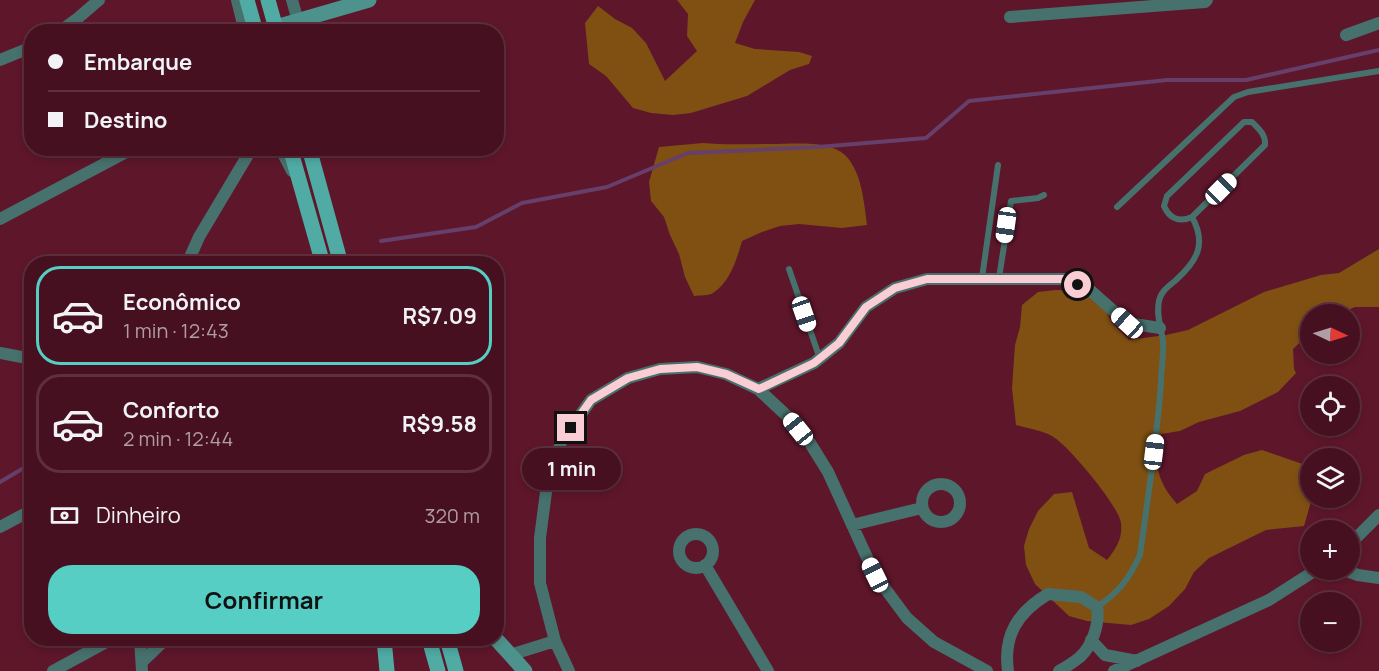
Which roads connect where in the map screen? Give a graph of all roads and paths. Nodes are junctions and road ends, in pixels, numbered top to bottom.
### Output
1 (99, 0) edge
2 (237, 0) edge
3 (247, 0) edge
4 (268, 0) edge
5 (292, 0) edge
6 (369, 0) edge
7 (1206, 1) edge
8 (1010, 17) dead end
9 (1379, 23) edge
10 (70, 24) edge
11 (243, 24) edge
12 (254, 24) edge
13 (275, 24) edge
14 (299, 24) edge
15 (305, 24) edge
16 (1346, 35) dead end
17 (24, 50) edge
18 (0, 60) edge
19 (1379, 71) edge
20 (119, 156) edge
21 (247, 156) edge
22 (284, 156) edge
23 (292, 156) edge
24 (311, 156) edge
25 (998, 165) dead end
26 (300, 186) junction
27 (1044, 195) dead end
28 (1117, 207) dead end
29 (1192, 217) junction
30 (0, 219) edge
31 (191, 256) edge
32 (321, 256) edge
33 (339, 256) edge
34 (789, 269) dead end
35 (982, 278) junction
36 (999, 278) junction
37 (1160, 328) junction
38 (0, 353) edge
39 (24, 358) edge
40 (820, 358) junction
41 (759, 389) junction
42 (922, 508) dead end
43 (24, 514) edge
44 (1379, 515) edge
45 (852, 525) junction
46 (0, 527) edge
47 (1360, 534) edge
48 (705, 565) dead end
49 (1360, 575) edge
50 (1379, 578) edge
51 (1300, 580) edge
52 (1097, 608) junction
53 (1091, 640) junction
54 (555, 642) junction
55 (99, 646) edge
56 (141, 646) edge
57 (160, 646) edge
58 (385, 646) edge
59 (431, 646) edge
60 (449, 646) edge
61 (502, 646) edge
62 (510, 655) junction
63 (1138, 661) junction
64 (142, 666) edge
65 (53, 671) edge
66 (387, 671) edge
67 (438, 671) edge
68 (456, 671) edge
69 (525, 671) edge
70 (569, 671) edge
71 (768, 671) edge
72 (987, 671) edge
73 (1008, 671) edge
74 (1059, 671) edge
75 (1114, 671) edge

1 - 10 street
2 - 11 street
3 - 12 main road
4 - 13 main road
5 - 14 street
6 - 15 street
7 - 8 street
9 - 16 street
17 - 18 street
19 - 28 lane
20 - 30 street
21 - 31 street
22 - 26 street
23 - 26 main road
24 - 33 main road
25 - 35 lane
26 - 32 main road
27 - 36 lane
29 - 29 lane
29 - 37 lane
34 - 40 lane
35 - 36 street
35 - 40 street
36 - 37 street
37 - 52 lane
38 - 39 street
40 - 41 street
41 - 45 street
41 - 54 street
42 - 45 street
43 - 46 street
44 - 47 street
45 - 72 street
48 - 71 street
49 - 50 street
51 - 63 street
52 - 53 street
52 - 73 street
53 - 63 street
53 - 74 street
54 - 62 street
54 - 70 street
55 - 65 street
56 - 64 street
57 - 64 street
58 - 66 main road
59 - 67 main road
60 - 68 main road
61 - 62 street
62 - 69 street
63 - 75 street

